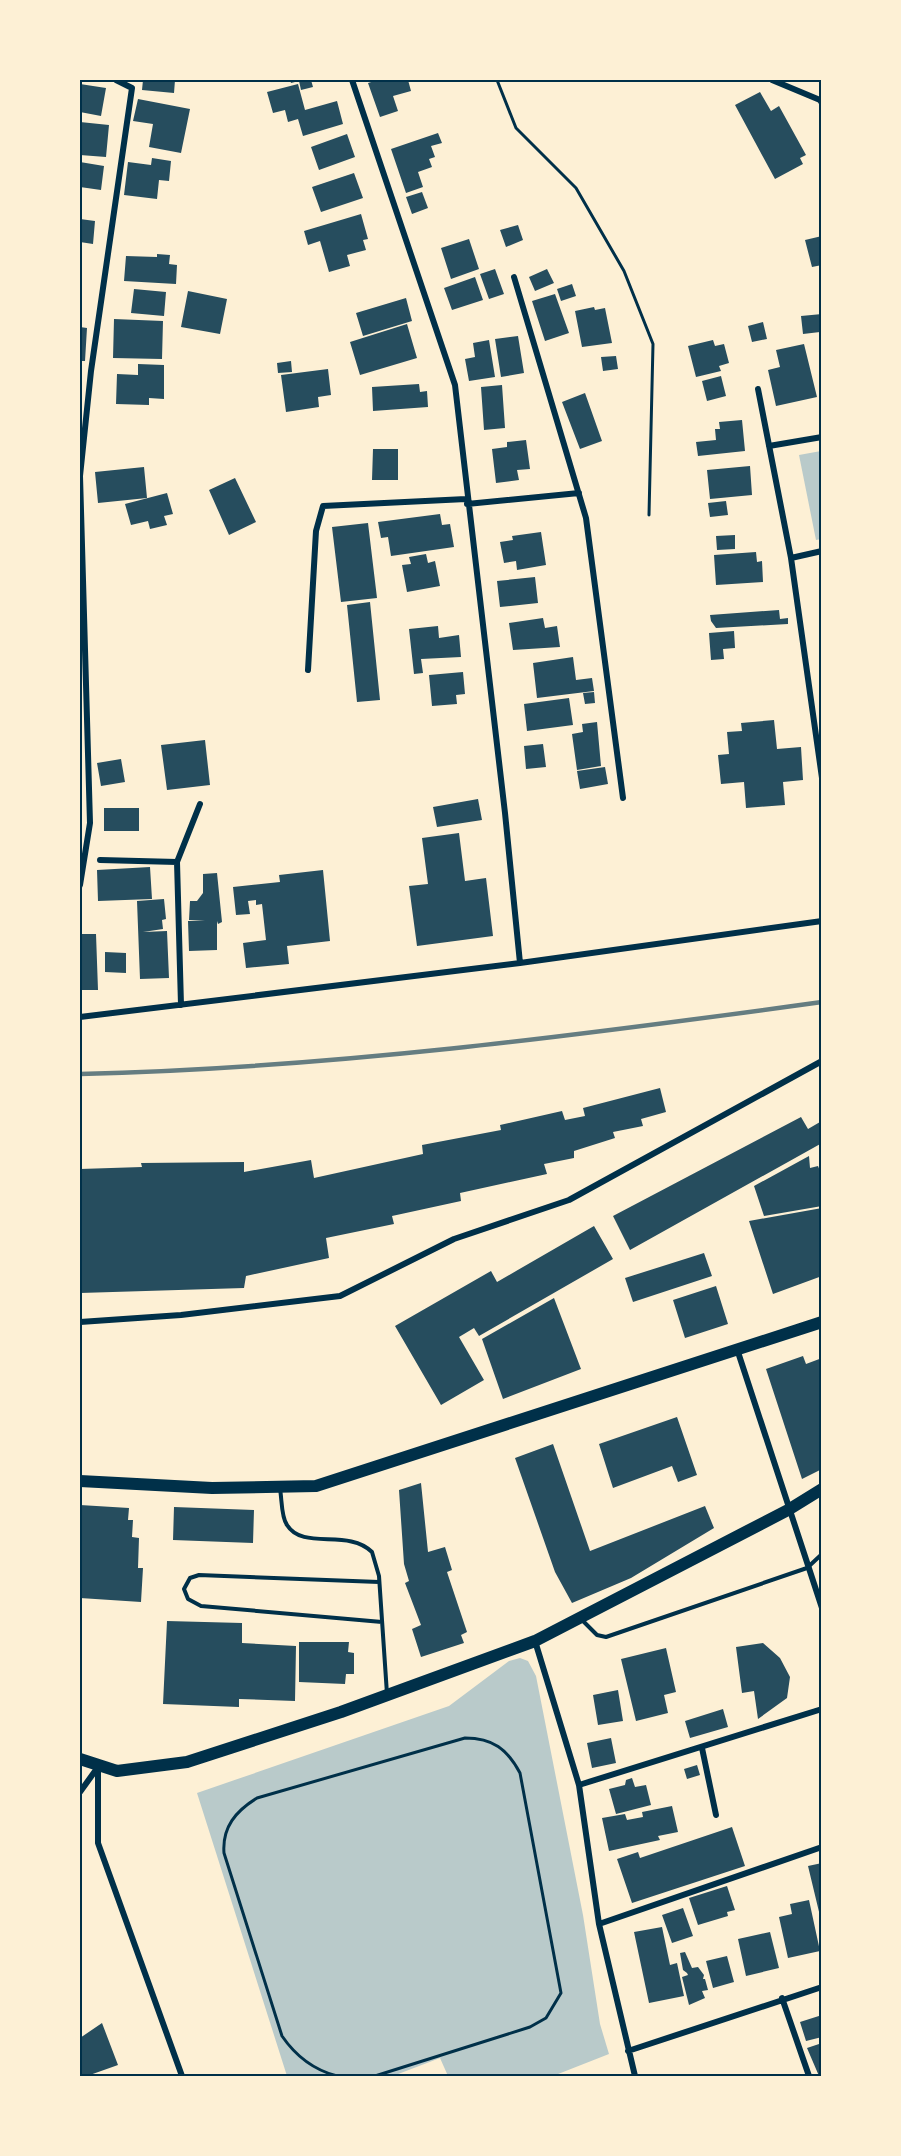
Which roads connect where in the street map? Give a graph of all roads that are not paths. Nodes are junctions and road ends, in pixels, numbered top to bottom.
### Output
1 (116, 80) edge
2 (351, 80) edge
3 (772, 80) edge
4 (822, 103) edge
5 (514, 277) dead end
6 (758, 389) dead end
7 (822, 437) edge
8 (769, 446) junction
9 (80, 476) edge
10 (579, 493) junction
11 (467, 501) junction
12 (822, 551) edge
13 (791, 558) junction
14 (308, 670) dead end
15 (822, 778) edge
16 (622, 798) dead end
17 (200, 804) dead end
18 (100, 860) dead end
19 (177, 862) junction
20 (80, 885) edge
21 (822, 921) edge
22 (520, 963) junction
23 (181, 1005) junction
24 (80, 1017) edge
25 (822, 1061) edge
26 (80, 1322) edge
27 (822, 1322) edge
28 (737, 1348) junction
29 (80, 1481) edge
30 (280, 1487) junction
31 (822, 1489) edge
32 (788, 1510) junction
33 (822, 1554) edge
34 (807, 1568) junction
35 (379, 1582) junction
36 (822, 1608) edge
37 (579, 1618) junction
38 (382, 1622) junction
39 (535, 1641) junction
40 (387, 1694) junction
41 (822, 1709) edge
42 (702, 1748) junction
43 (80, 1759) edge
44 (98, 1767) junction
45 (579, 1785) junction
46 (80, 1792) edge
47 (716, 1815) dead end
48 (822, 1847) edge
49 (599, 1924) junction
50 (822, 1987) edge
51 (782, 1998) junction
52 (628, 2051) junction
53 (182, 2076) edge
54 (635, 2076) edge
55 (809, 2076) edge

1 - 9 street
2 - 11 street
3 - 4 street
5 - 10 street
6 - 8 street
7 - 8 street
8 - 13 street
9 - 20 street
10 - 11 street
10 - 16 street
11 - 14 street
11 - 22 street
12 - 13 street
13 - 15 street
17 - 19 street
18 - 19 street
19 - 23 street
21 - 22 street
22 - 23 street
23 - 24 street
25 - 26 street
27 - 28 main road
28 - 30 main road
28 - 32 street
29 - 30 main road
30 - 35 lane
31 - 32 main road
32 - 34 street
32 - 37 main road
33 - 34 lane
34 - 36 street
34 - 37 lane
35 - 38 lane
35 - 38 lane
37 - 39 main road
38 - 40 lane
39 - 40 main road
39 - 45 street
40 - 44 main road
41 - 42 street
42 - 45 street
42 - 47 street
43 - 44 main road
44 - 46 street
44 - 53 street
45 - 49 street
48 - 49 street
49 - 52 street
50 - 51 street
51 - 52 street
51 - 55 street
52 - 54 street

